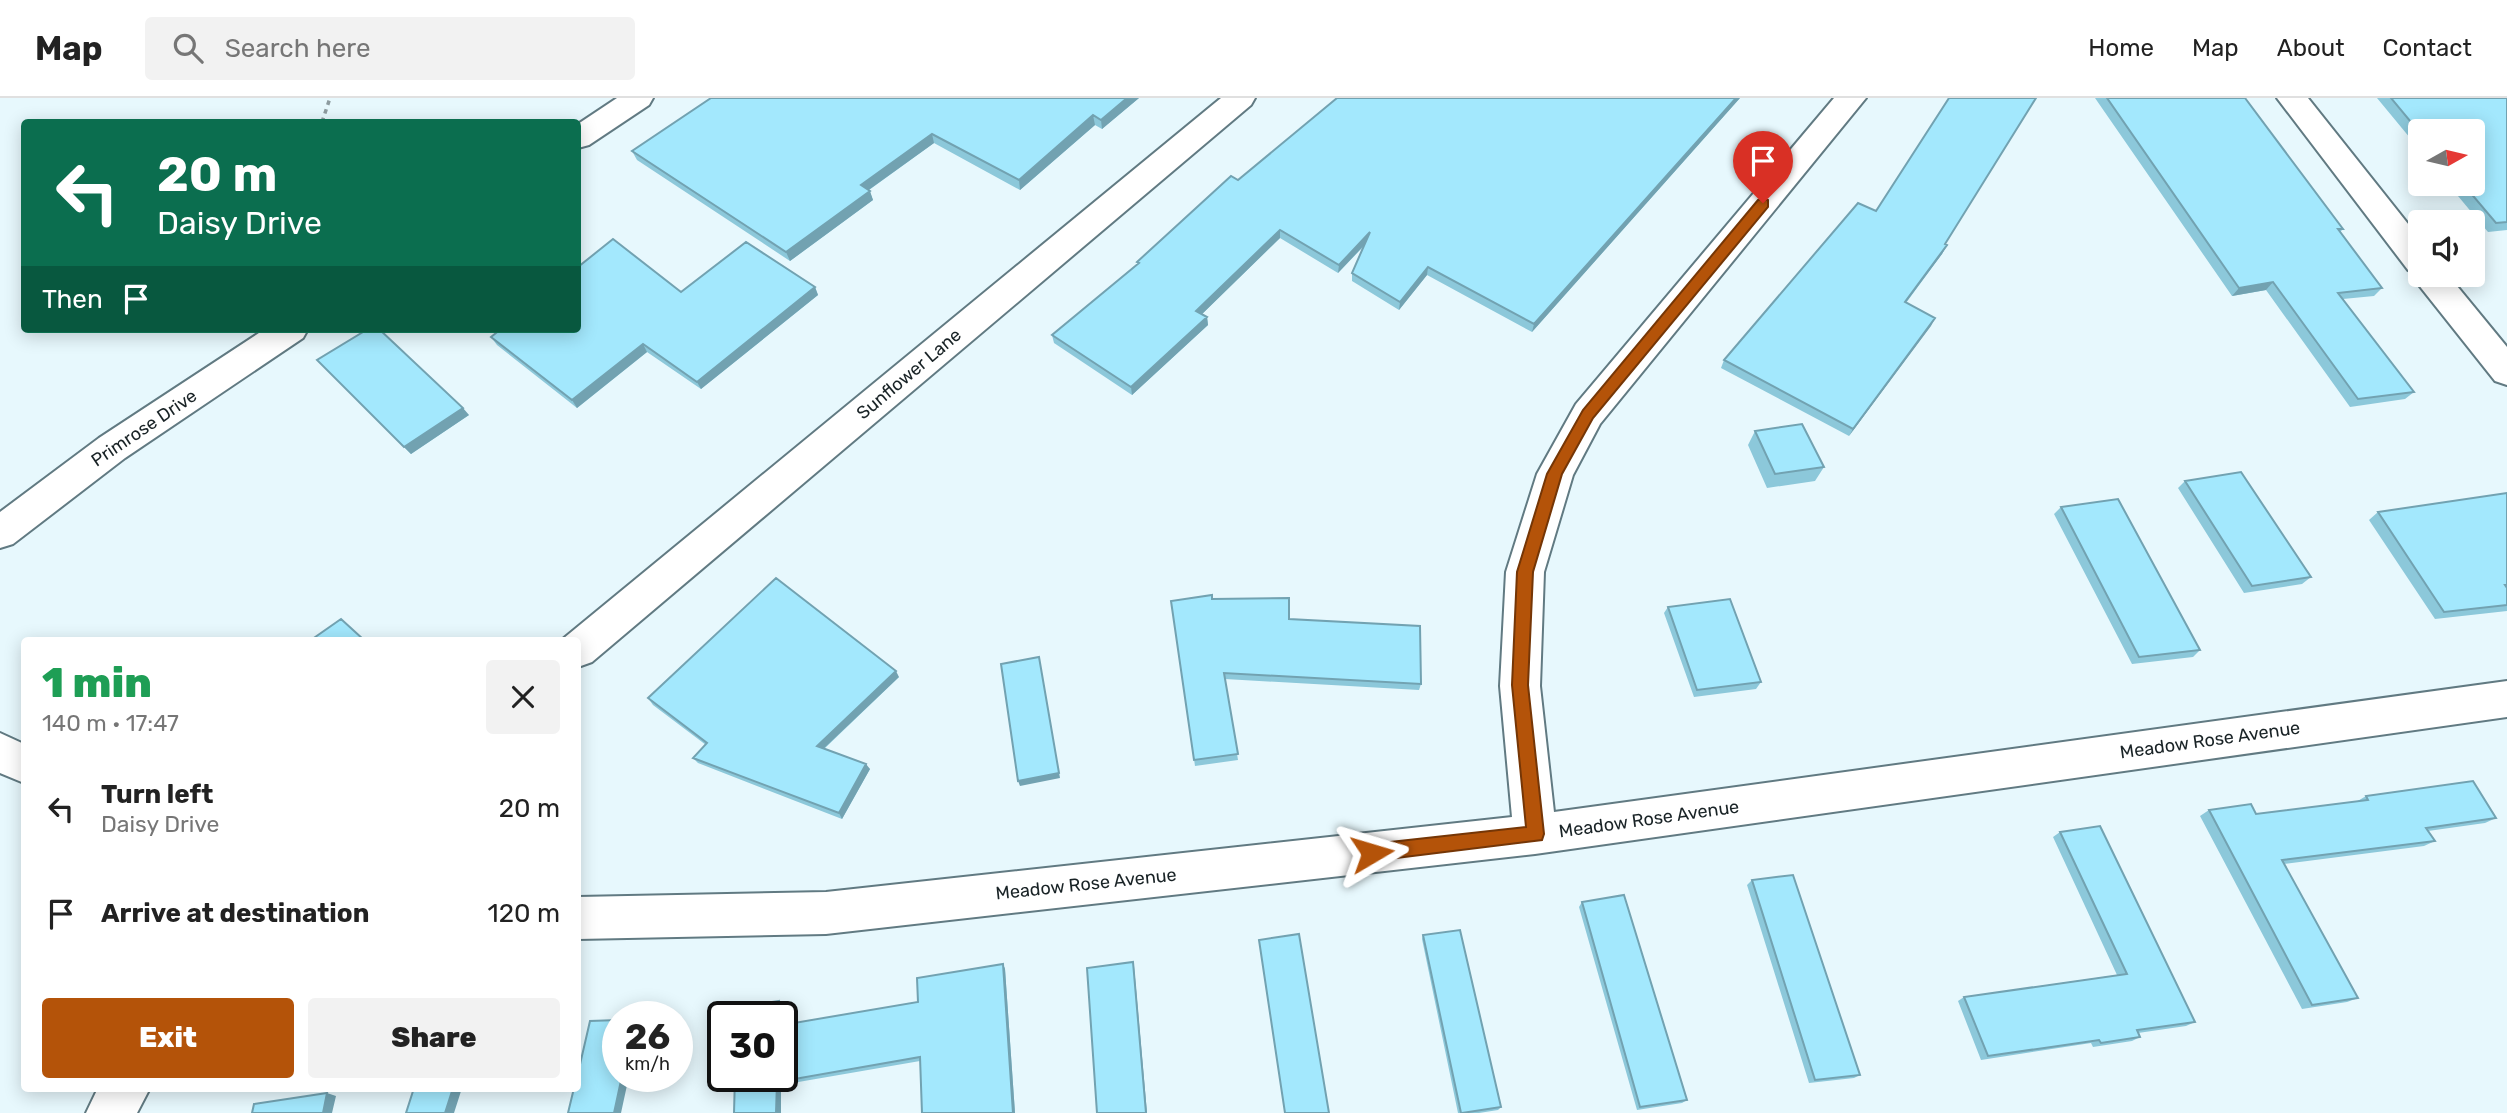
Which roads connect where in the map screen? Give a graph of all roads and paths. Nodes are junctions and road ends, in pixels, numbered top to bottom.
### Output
1 (330, 98) edge
2 (638, 98) edge
3 (1240, 98) edge
4 (1851, 98) edge
5 (2292, 98) edge
6 (323, 119) edge
7 (581, 136) edge
8 (2408, 247) edge
9 (2440, 287) edge
10 (285, 333) edge
11 (2507, 372) edge
12 (0, 533) edge
13 (581, 647) edge
14 (2507, 699) edge
15 (0, 752) edge
16 (21, 762) edge
17 (1535, 834) junction
18 (581, 918) edge
19 (124, 1092) edge
20 (109, 1113) edge

1 - 6 path
2 - 7 street
3 - 13 street, Sunflower Lane
4 - 17 street
5 - 8 street
9 - 11 street
10 - 12 street, Primrose Drive
14 - 17 street, Meadow Rose Avenue
15 - 16 street
17 - 18 street, Meadow Rose Avenue
19 - 20 street

